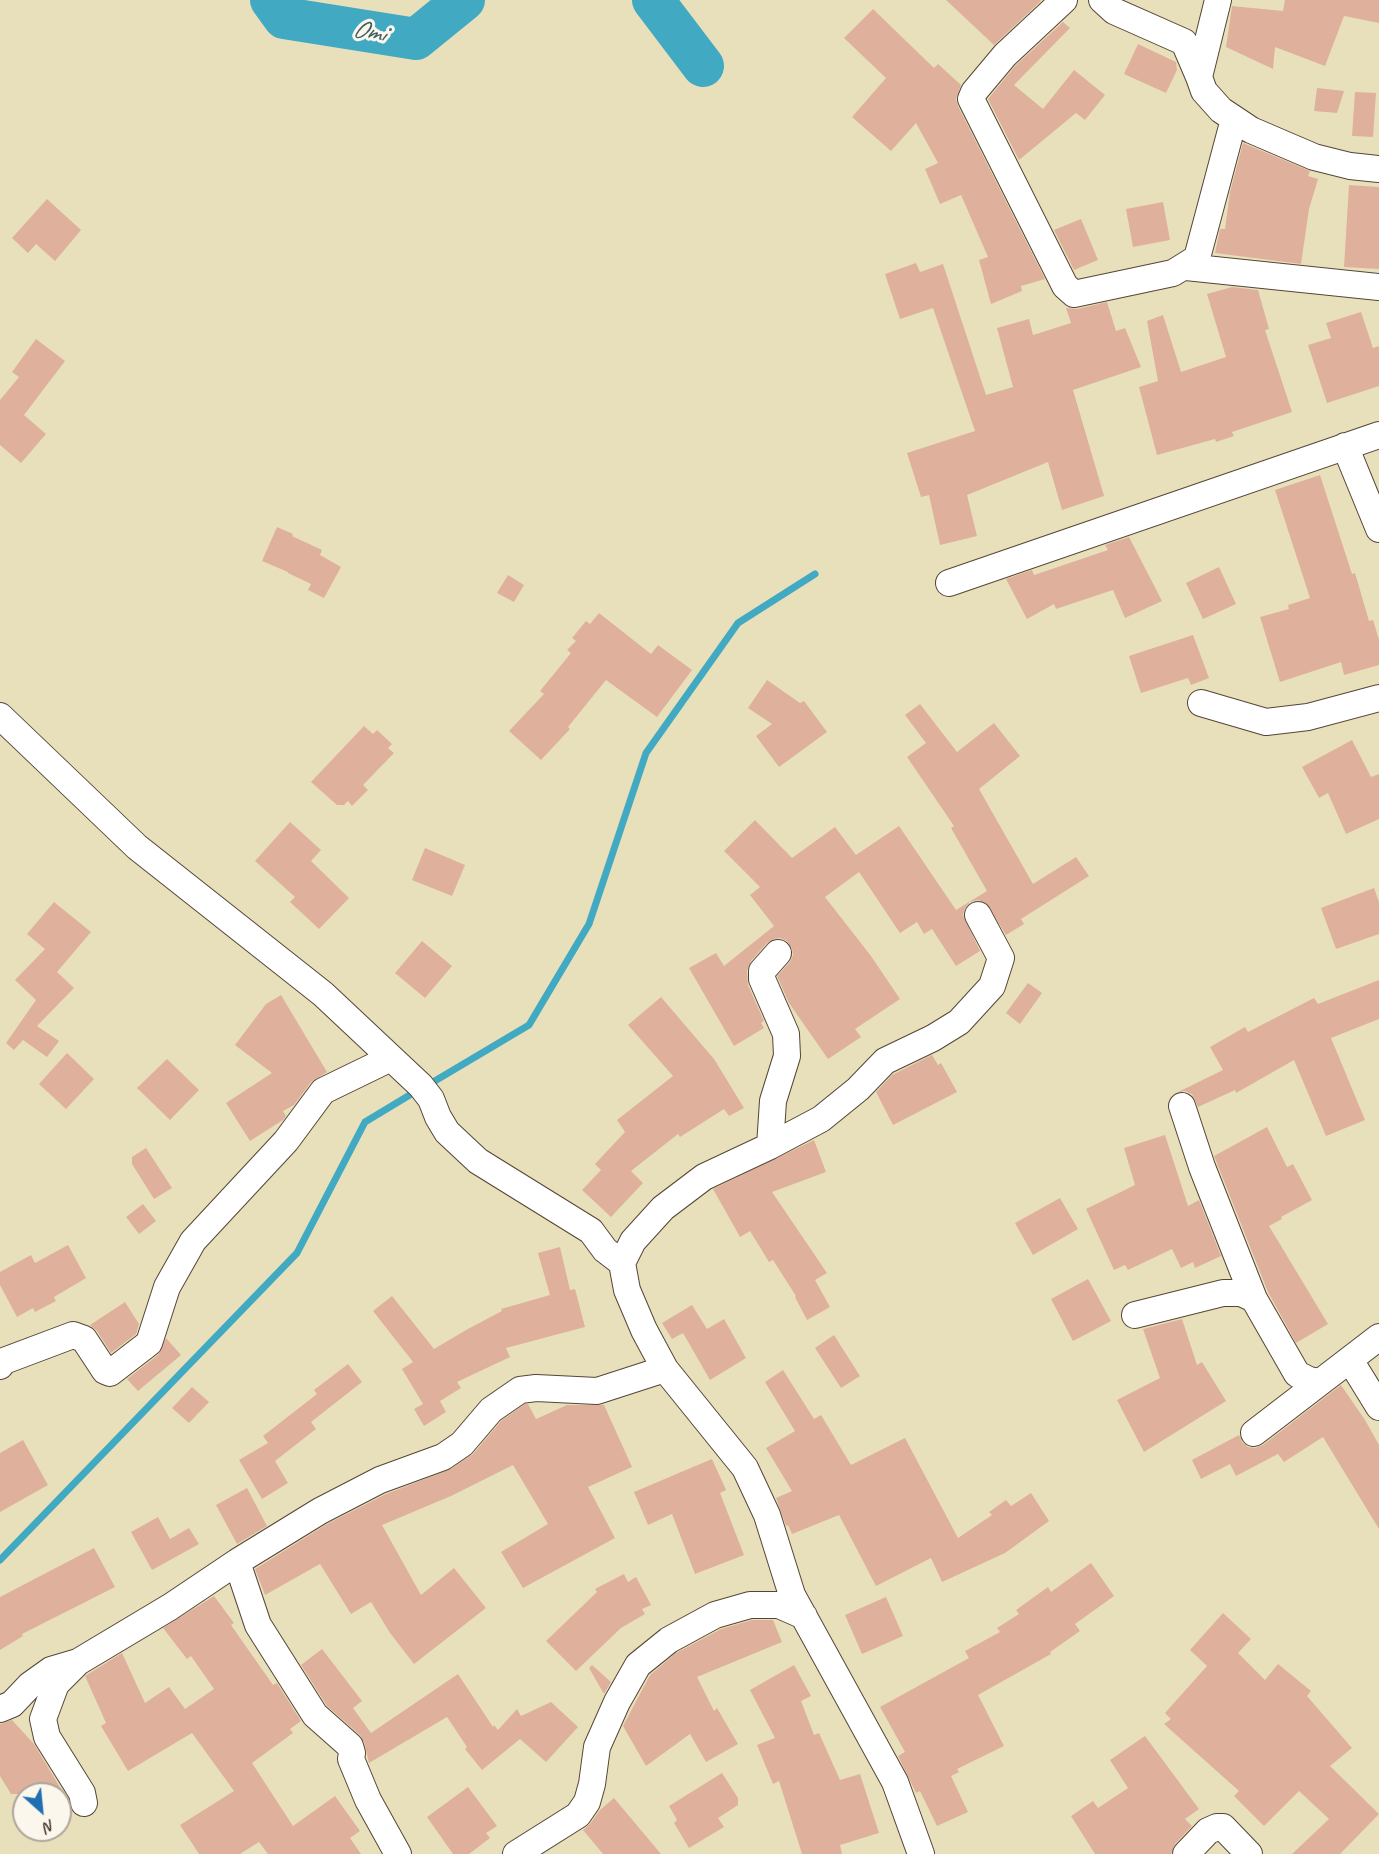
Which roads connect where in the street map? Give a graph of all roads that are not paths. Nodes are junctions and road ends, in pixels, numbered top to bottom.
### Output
1 (1064, 0) edge
2 (1102, 0) edge
3 (1218, 0) edge
4 (1199, 77) junction
5 (1234, 119) junction
6 (1379, 169) edge
7 (1186, 267) junction
8 (1379, 287) edge
9 (1379, 435) edge
10 (1345, 446) junction
11 (1379, 529) edge
12 (949, 583) dead end
13 (1379, 698) edge
14 (1202, 703) dead end
15 (0, 716) edge
16 (978, 915) dead end
17 (778, 953) dead end
18 (391, 1058) junction
19 (1182, 1106) dead end
20 (770, 1146) junction
21 (622, 1263) junction
22 (1254, 1299) junction
23 (1135, 1316) dead end
24 (1379, 1337) edge
25 (1350, 1360) junction
26 (0, 1366) edge
27 (665, 1370) junction
28 (1320, 1382) junction
29 (1379, 1407) edge
30 (1254, 1433) dead end
31 (237, 1562) junction
32 (804, 1616) junction
33 (78, 1662) junction
34 (0, 1709) edge
35 (84, 1803) dead end
36 (398, 1854) edge
37 (516, 1854) edge
38 (921, 1854) edge
39 (1186, 1854) edge
40 (1249, 1854) edge

1 - 7 street
2 - 4 street
3 - 4 street
4 - 5 street
5 - 6 street
5 - 7 street
7 - 8 street
9 - 10 street
10 - 11 street
10 - 12 street
13 - 14 street
15 - 18 street
16 - 20 street
17 - 20 street
18 - 21 street
18 - 26 street
19 - 22 street
20 - 21 street
21 - 27 street
22 - 23 street
22 - 28 street
24 - 25 street
25 - 28 street
25 - 29 street
27 - 31 street
27 - 32 street
28 - 30 street
31 - 33 street
31 - 36 street
32 - 37 street
32 - 38 street
33 - 34 street
33 - 35 street
39 - 40 street

